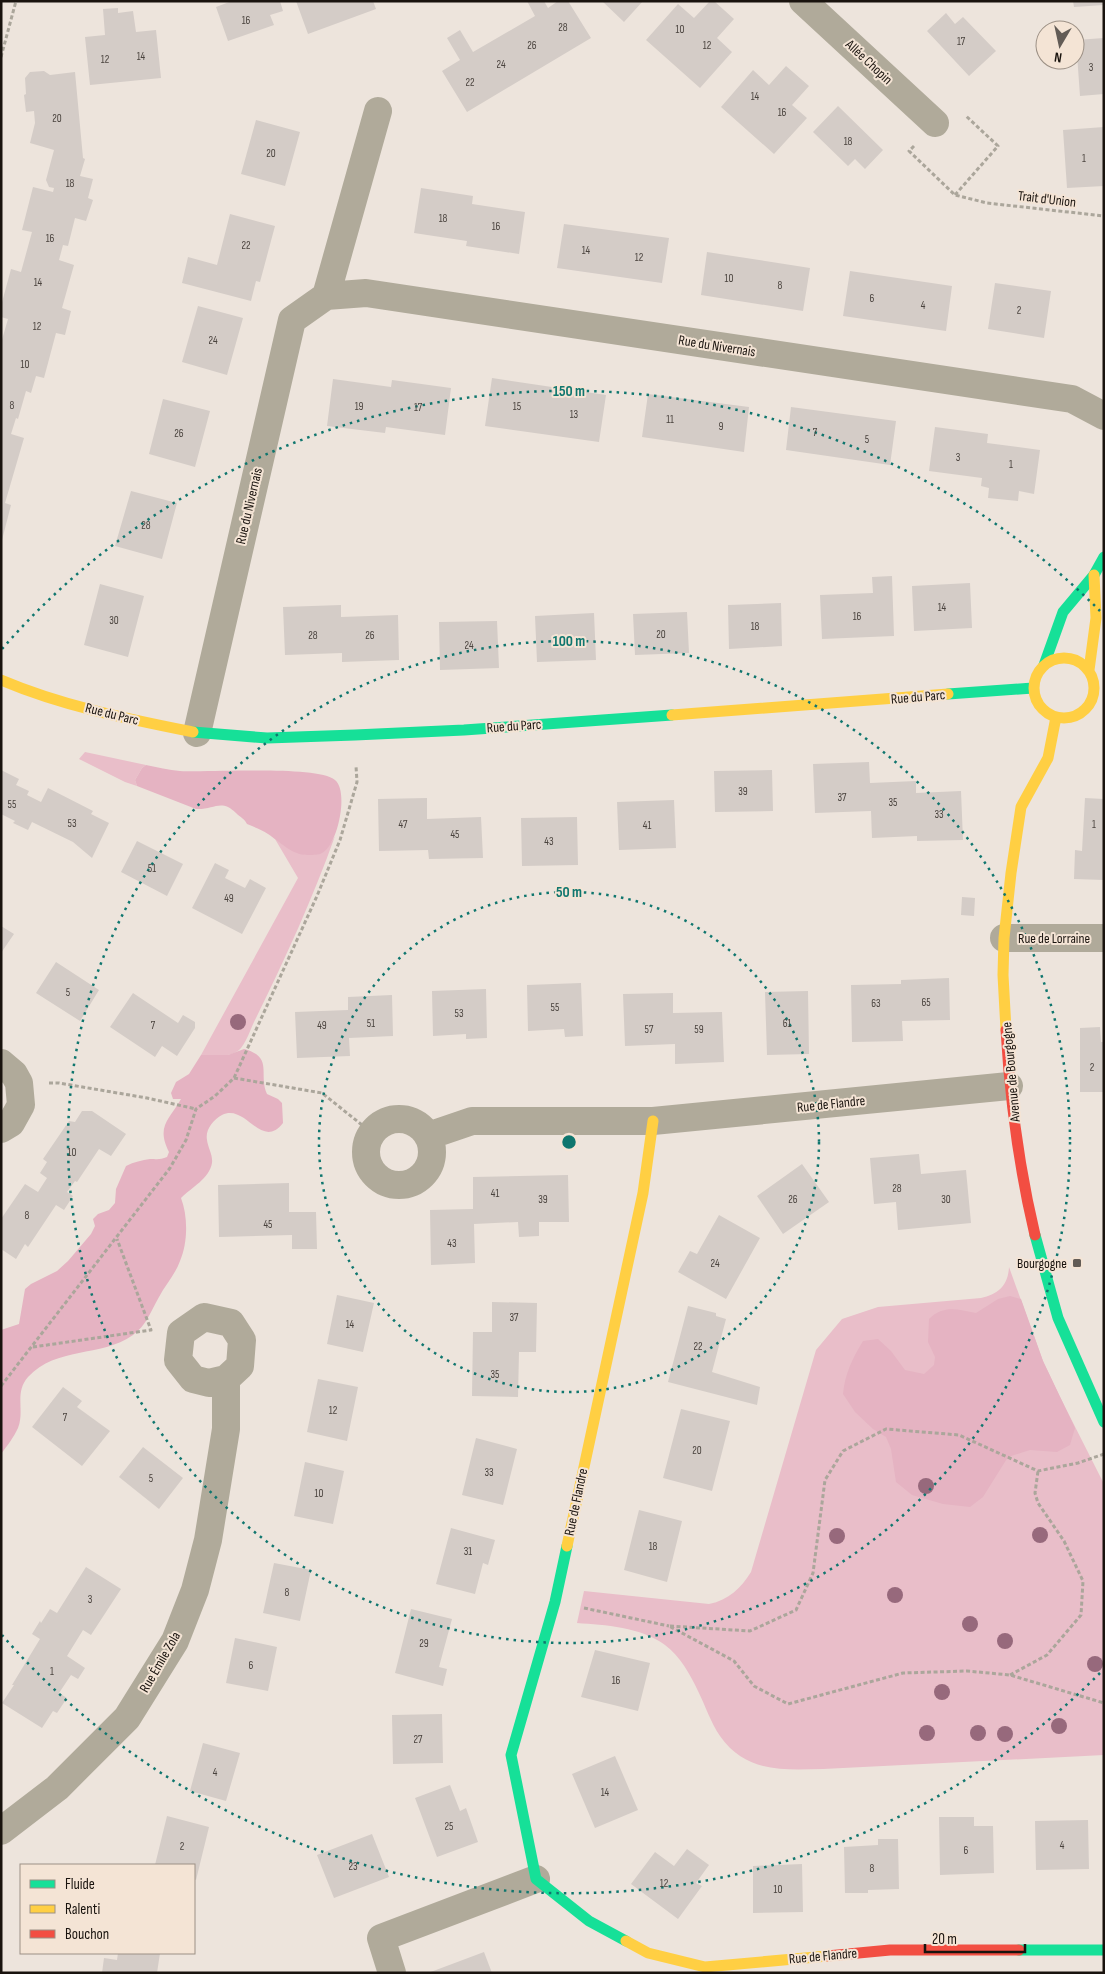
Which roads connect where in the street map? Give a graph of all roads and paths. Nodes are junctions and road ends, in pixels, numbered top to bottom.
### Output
1 (16, 1) edge
2 (803, 1) edge
3 (1, 57) edge
4 (378, 111) dead end
5 (935, 123) junction
6 (954, 195) junction
7 (1104, 216) edge
8 (326, 296) junction
9 (1104, 416) edge
10 (1104, 556) edge
11 (1094, 575) junction
12 (1044, 665) junction
13 (1089, 670) junction
14 (1, 680) edge
15 (1034, 688) junction
16 (1099, 692) edge
17 (1056, 717) junction
18 (197, 733) junction
19 (355, 736) junction
20 (1004, 938) junction
21 (1104, 938) edge
22 (1, 1063) edge
23 (234, 1078) junction
24 (19, 1084) junction
25 (1009, 1086) junction
26 (196, 1109) junction
27 (653, 1121) junction
28 (1, 1130) edge
29 (372, 1132) junction
30 (428, 1136) junction
31 (117, 1239) junction
32 (33, 1347) junction
33 (226, 1379) dead end
34 (1, 1386) edge
35 (1104, 1422) edge
36 (1104, 1454) edge
37 (1038, 1471) junction
38 (555, 1602) junction
39 (669, 1626) junction
40 (1010, 1675) junction
41 (1104, 1703) edge
42 (1, 1831) edge
43 (536, 1879) junction
44 (1104, 1950) edge
45 (392, 1973) edge

1 - 3 path
2 - 5 street, Allée Chopin
4 - 8 street
5 - 6 path
5 - 6 path
6 - 7 path, Trait d'Union
8 - 9 street, Rue du Nivernais
8 - 18 street, Rue du Nivernais
10 - 11 street
11 - 12 street
11 - 13 street
12 - 13 street
12 - 15 street
13 - 16 street
14 - 18 street, Rue du Parc
15 - 17 street
15 - 19 street, Rue du Parc
16 - 17 street
17 - 20 street, Avenue de Bourgogne
18 - 19 street, Rue du Parc
19 - 23 path
20 - 21 street, Rue de Lorraine
20 - 25 street, Avenue de Bourgogne
22 - 24 street
23 - 26 path
23 - 29 path
24 - 26 path
24 - 28 street
25 - 27 street, Rue de Flandre
25 - 35 street, Avenue de Bourgogne
26 - 31 path
27 - 30 street, Rue de Flandre
27 - 38 street, Rue de Flandre
29 - 30 street
29 - 30 street
31 - 32 path
31 - 32 path
32 - 34 path
33 - 42 street, Rue Émile Zola
36 - 37 path
37 - 39 path
37 - 40 path
38 - 39 path
38 - 43 street, Rue de Flandre
39 - 40 path
40 - 41 path
43 - 44 street, Rue de Flandre
43 - 45 street

